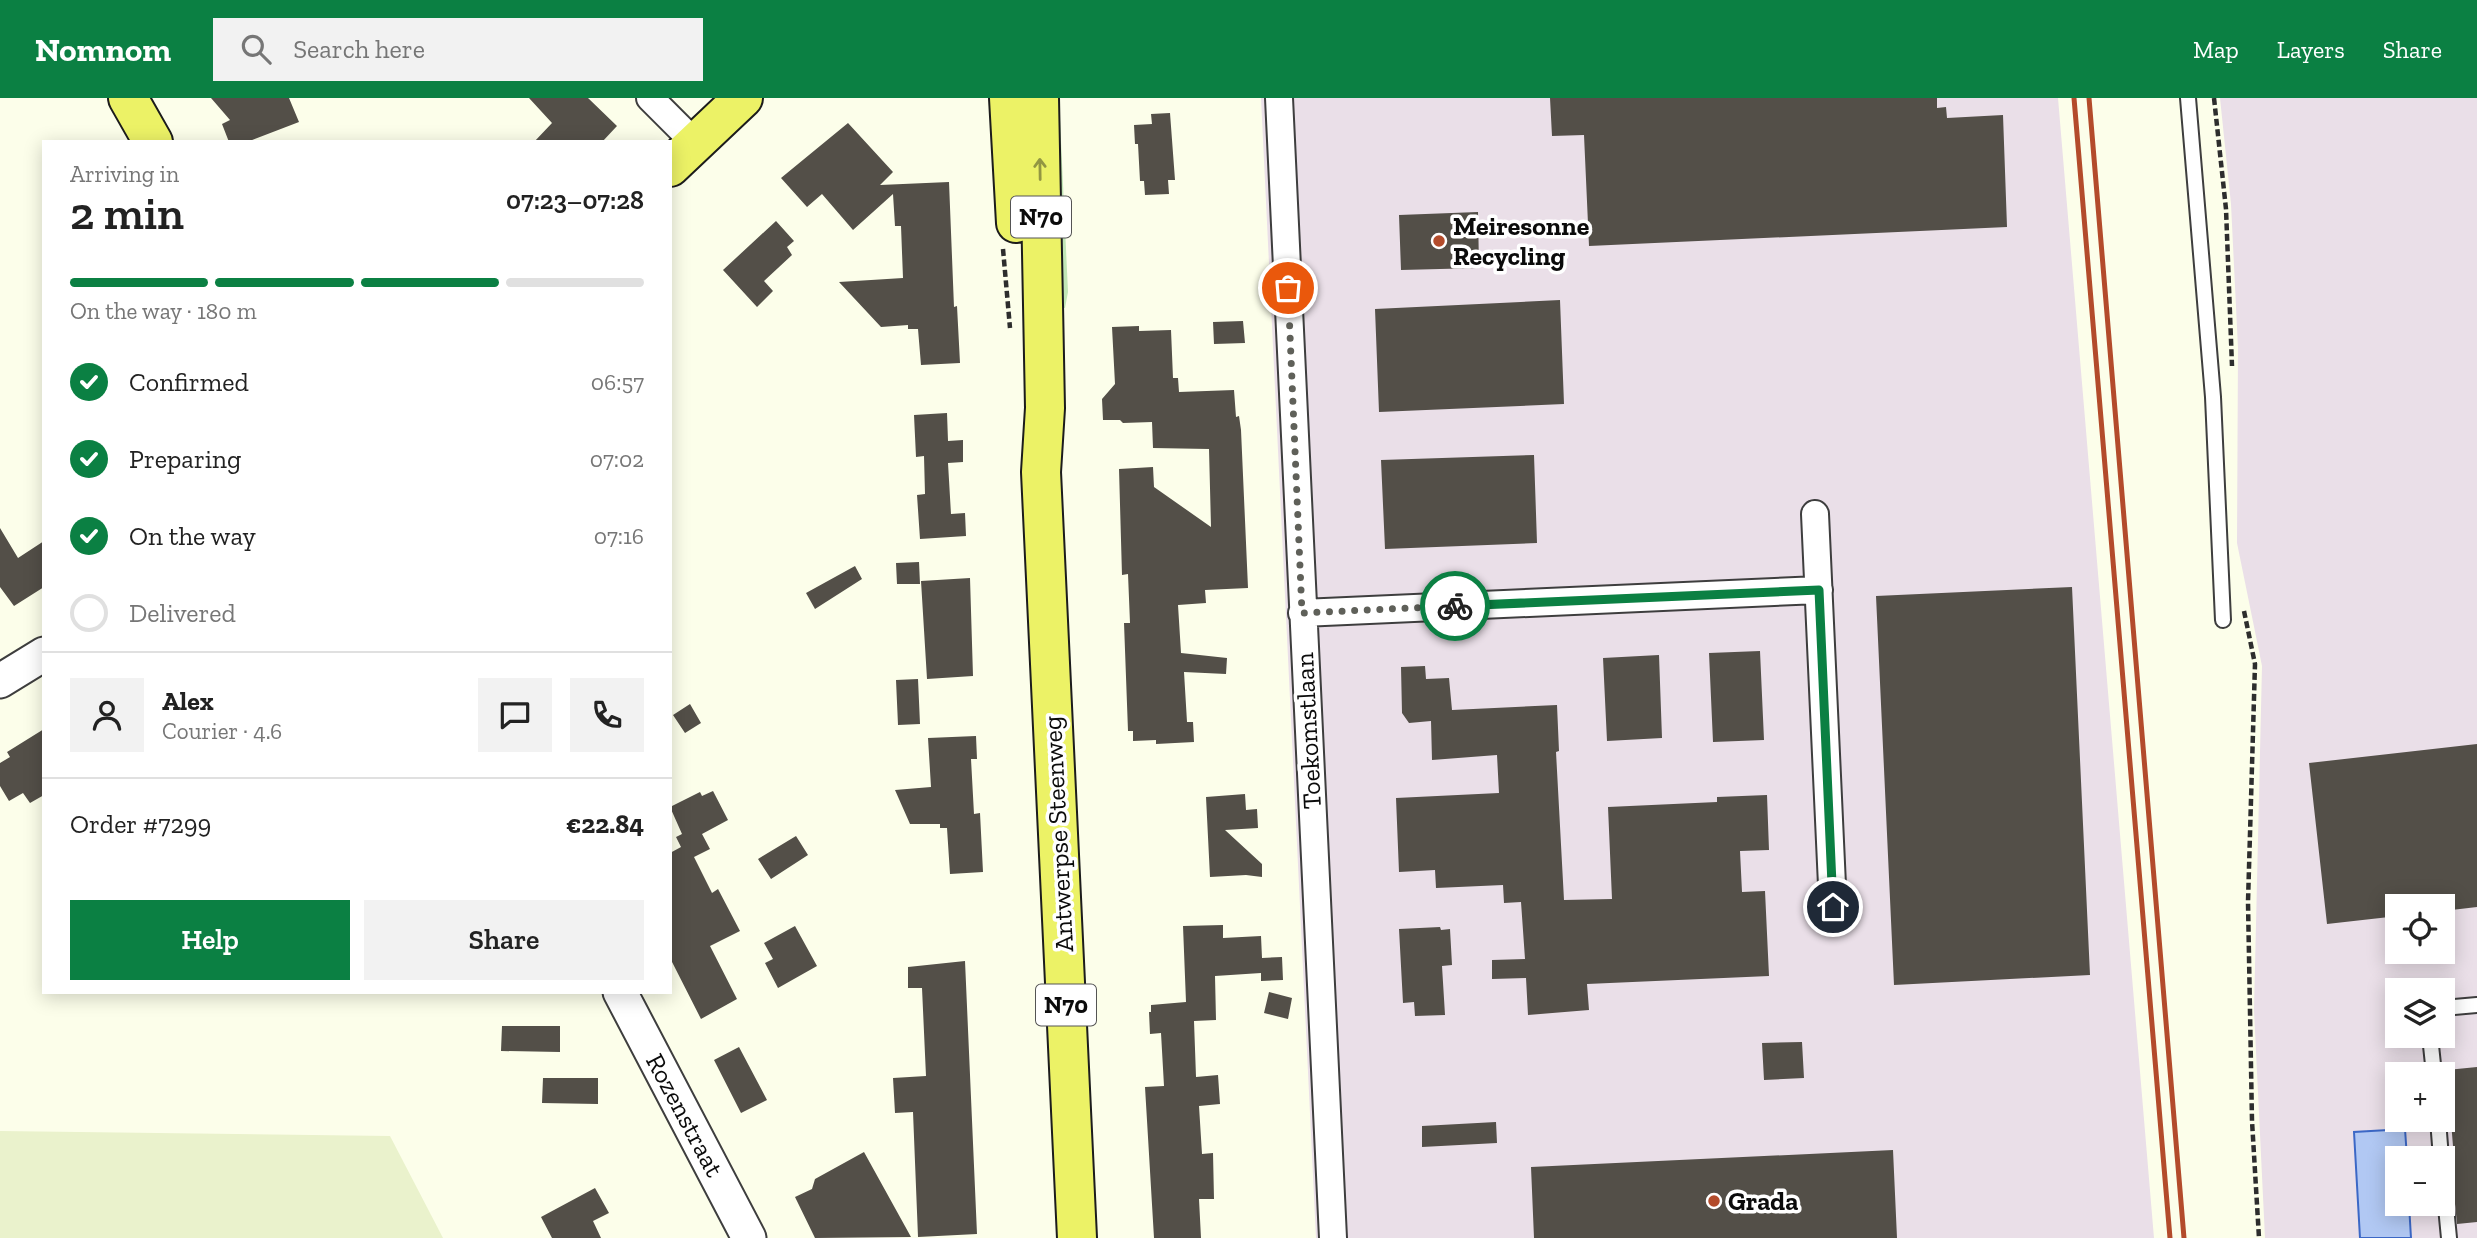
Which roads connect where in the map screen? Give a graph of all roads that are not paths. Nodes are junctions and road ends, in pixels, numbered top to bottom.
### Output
1 (128, 98) edge
2 (650, 98) edge
3 (743, 98) edge
4 (1009, 98) edge
5 (1039, 98) edge
6 (1279, 98) edge
7 (2188, 98) edge
8 (152, 140) edge
9 (683, 155) edge
10 (1041, 472) junction
11 (1815, 514) dead end
12 (1819, 590) junction
13 (1302, 613) junction
14 (2223, 620) dead end
15 (42, 655) edge
16 (0, 681) edge
17 (1833, 907) dead end
18 (622, 994) edge
19 (2477, 1005) edge
20 (2455, 1007) edge
21 (2447, 1216) edge
22 (749, 1238) edge
23 (1077, 1238) edge
24 (1333, 1238) edge
25 (2449, 1238) edge

1 - 8 main road
2 - 9 street
3 - 9 main road
4 - 10 main road, Antwerpse Steenweg / N70
10 -> 5 main road, Antwerpse Steenweg / N70
6 - 13 street, Toekomstlaan
7 - 14 lane
10 - 23 main road, Antwerpse Steenweg / N70
11 - 12 street
12 - 13 street
12 - 17 street
13 - 24 street, Toekomstlaan
15 - 16 street
18 - 22 street, Rozenstraat
19 - 20 lane
21 - 25 lane

